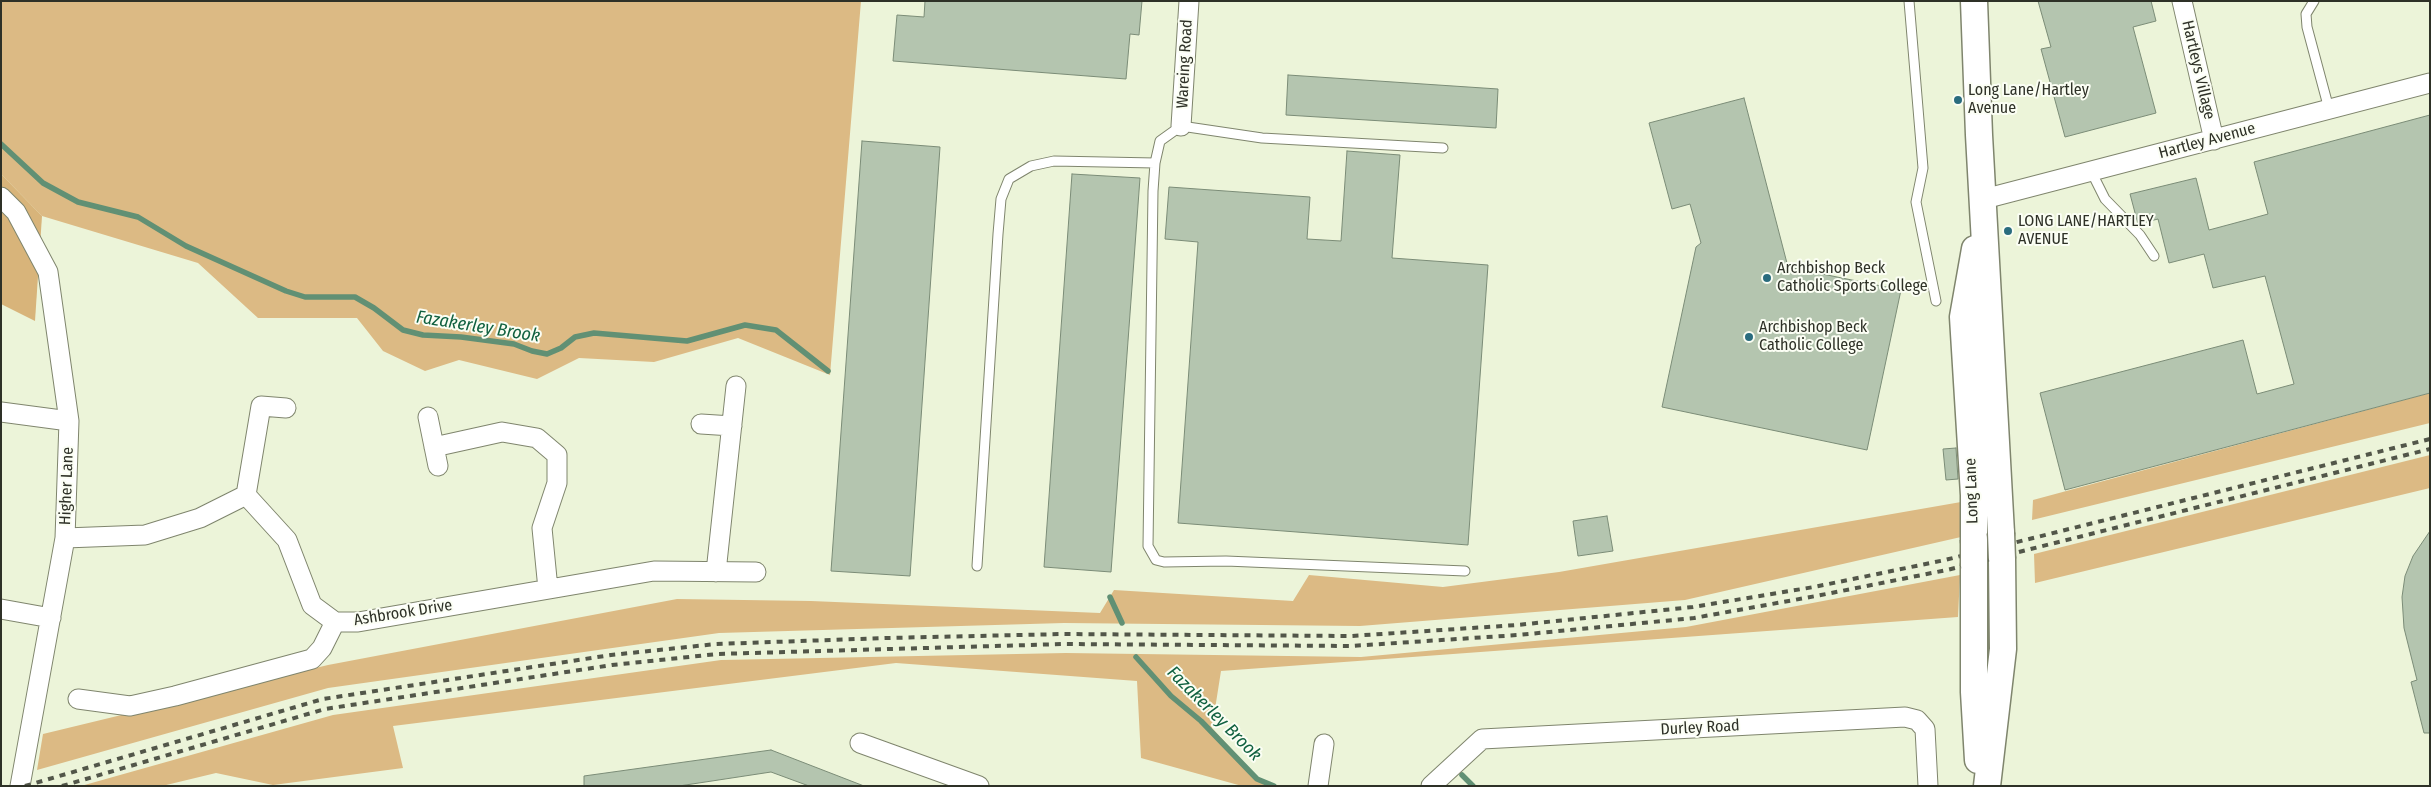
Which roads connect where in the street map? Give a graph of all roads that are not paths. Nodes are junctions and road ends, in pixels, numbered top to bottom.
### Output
1 (1189, 1) edge
2 (1909, 1) edge
3 (1974, 1) edge
4 (2182, 1) edge
5 (2314, 1) edge
6 (2430, 83) edge
7 (2329, 109) junction
8 (1182, 126) junction
9 (2214, 140) junction
10 (1443, 148) dead end
11 (1155, 163) junction
12 (2091, 171) junction
13 (1, 197) edge
14 (1984, 198) junction
15 (2154, 256) dead end
16 (1936, 301) dead end
17 (736, 386) dead end
18 (286, 408) dead end
19 (1, 412) edge
20 (428, 417) dead end
21 (69, 421) junction
22 (701, 424) dead end
23 (732, 426) junction
24 (434, 447) junction
25 (438, 466) dead end
26 (246, 495) junction
27 (65, 538) junction
28 (977, 566) dead end
29 (1465, 571) dead end
30 (716, 572) junction
31 (756, 572) dead end
32 (548, 589) junction
33 (1, 609) edge
34 (51, 618) junction
35 (335, 622) junction
36 (78, 700) dead end
37 (860, 743) dead end
38 (1324, 744) dead end
39 (21, 780) edge
40 (979, 786) edge
41 (1318, 786) edge
42 (1431, 786) edge
43 (1928, 786) edge
44 (1979, 786) edge
45 (1987, 786) edge

1 - 8 street, Wareing Road
2 - 16 lane
3 - 14 main road, Long Lane
4 - 9 street, Hartleys Village
5 - 7 lane
6 - 7 street, Hartley Avenue
7 - 9 street, Hartley Avenue
8 - 10 lane
8 - 11 lane
9 - 12 street, Hartley Avenue
11 - 28 lane
11 - 29 lane
12 - 14 street, Hartley Avenue
12 - 15 lane
13 - 21 street, Higher Lane
14 - 44 main road, Long Lane, bridge
14 - 45 main road, Long Lane, bridge
17 - 23 street
18 - 26 street
19 - 21 street
20 - 24 street
21 - 27 street, Higher Lane
22 - 23 street
23 - 30 street
24 - 25 street
24 - 32 street
26 - 27 street
26 - 35 street, Ashbrook Drive
27 - 34 street, Higher Lane
30 - 31 street, Ashbrook Drive
30 - 32 street, Ashbrook Drive
32 - 35 street, Ashbrook Drive
33 - 34 street
34 - 39 street, Higher Lane
35 - 36 street
37 - 40 street
38 - 41 street
42 - 43 street, Durley Road

